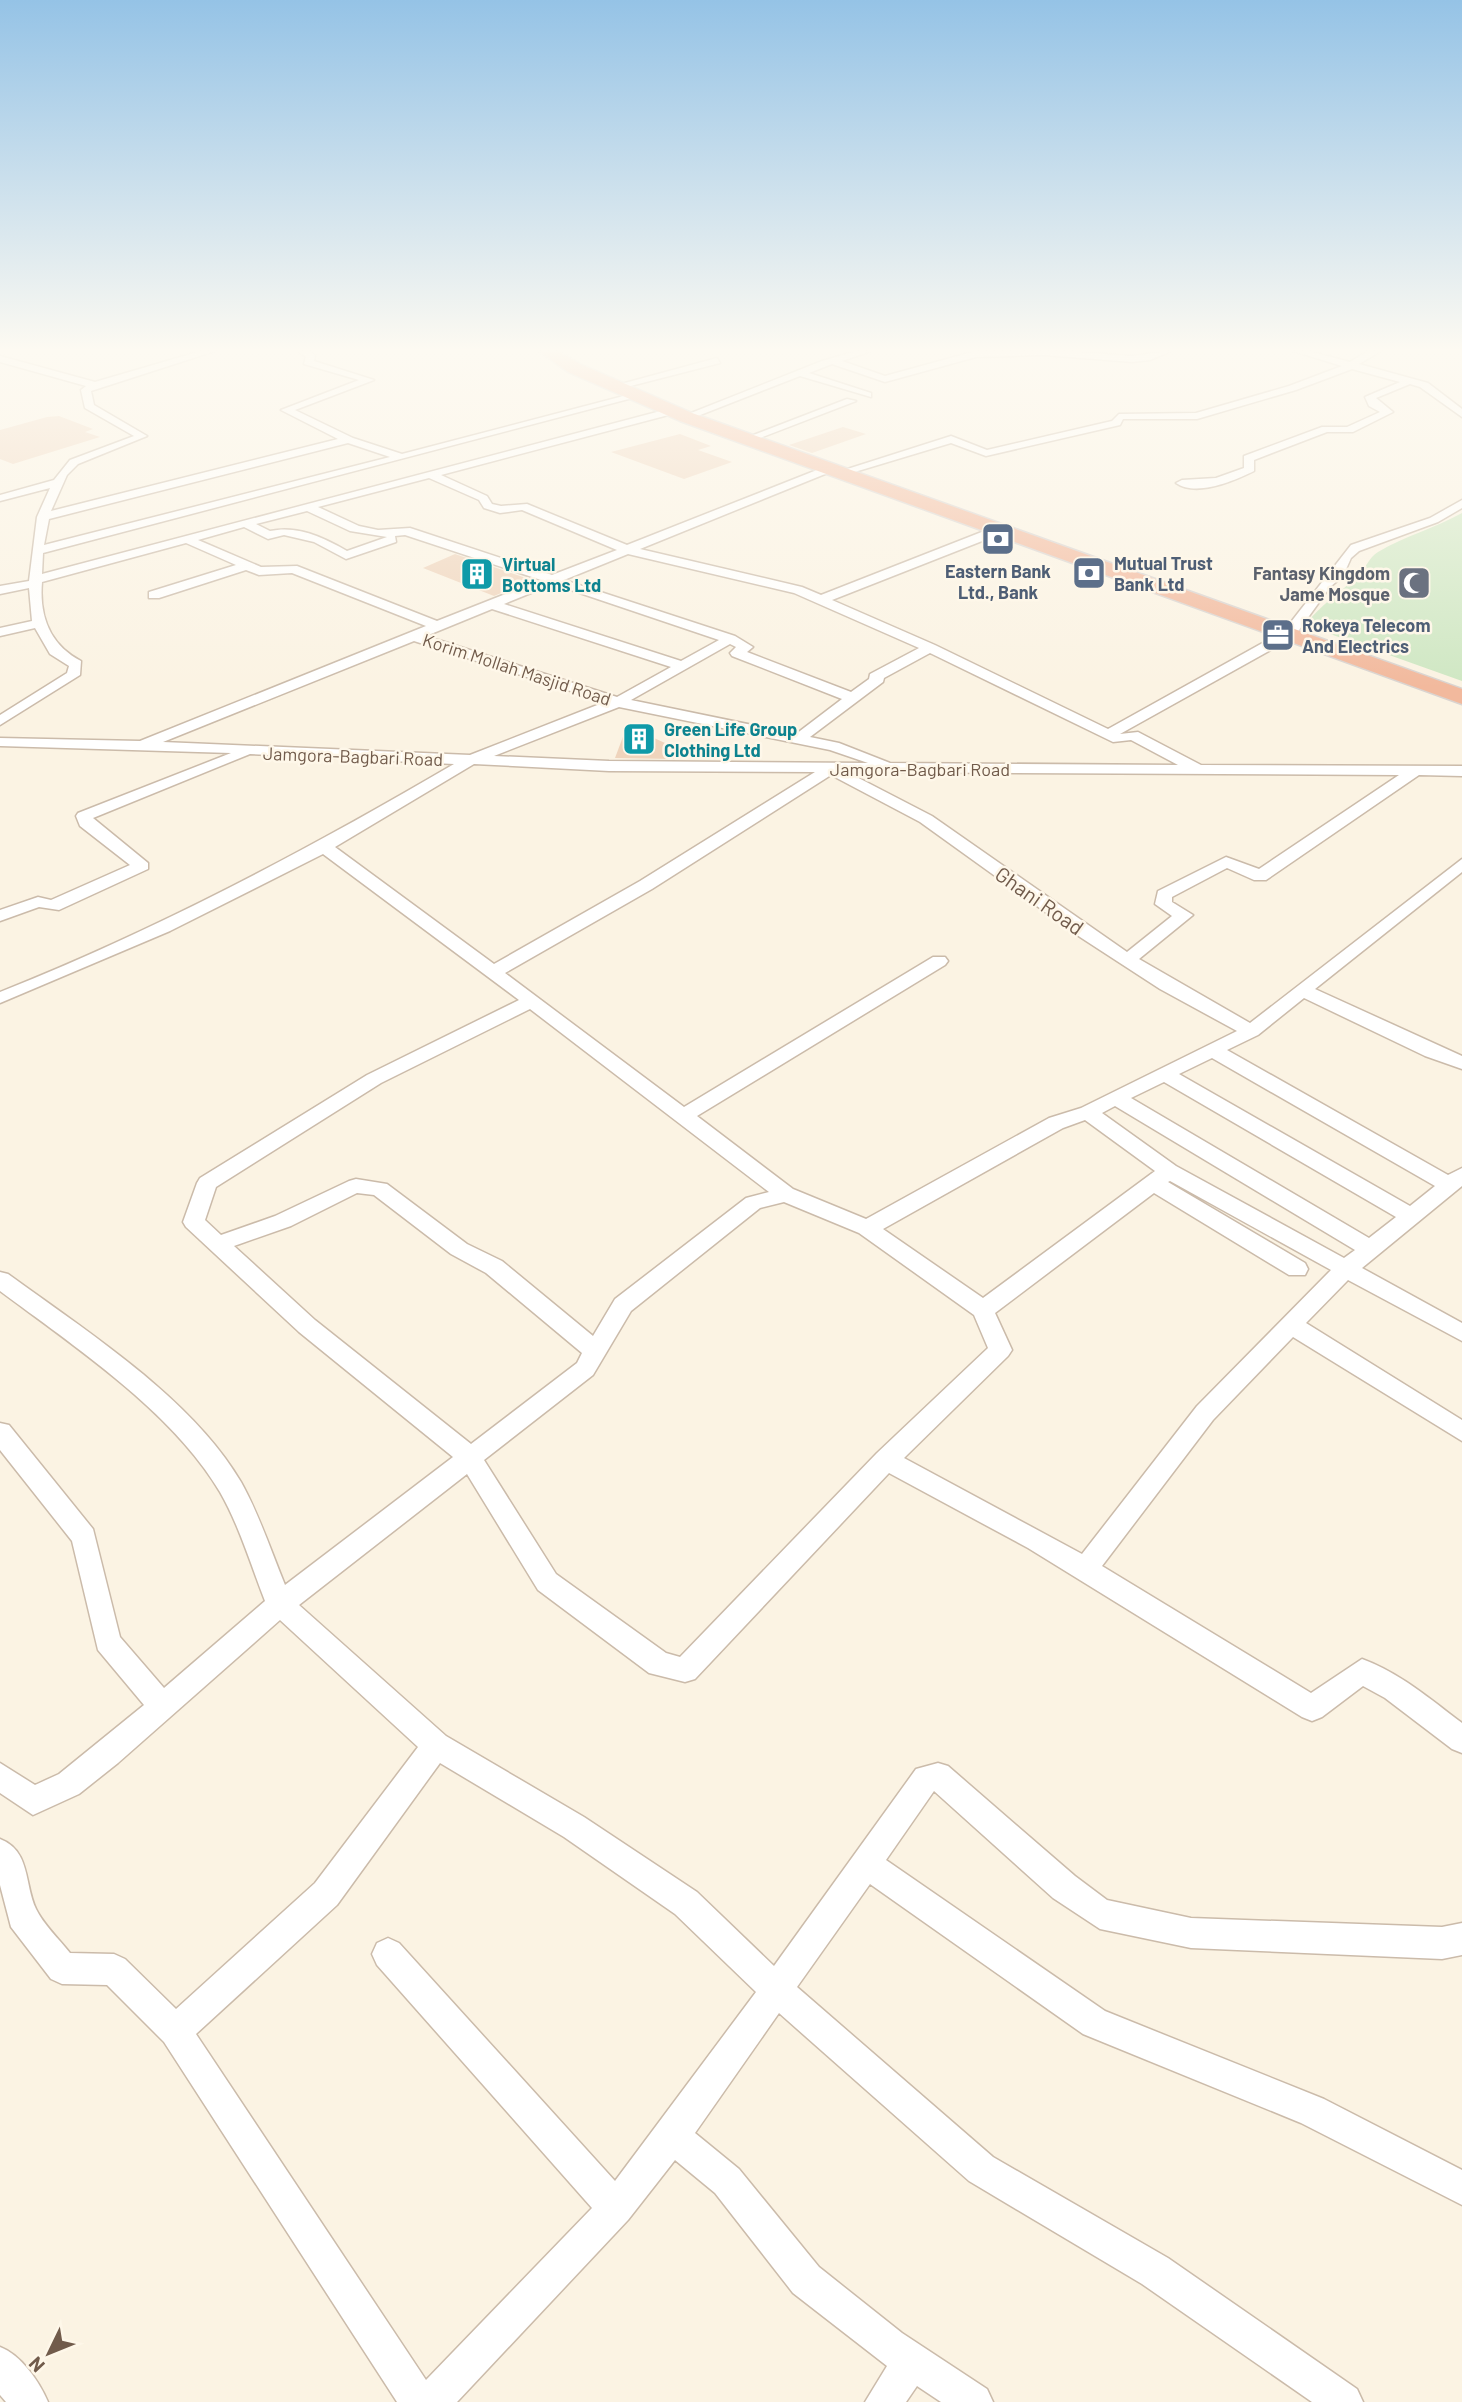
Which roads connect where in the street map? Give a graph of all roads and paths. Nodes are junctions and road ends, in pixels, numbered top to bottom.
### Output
1 (73, 463) edge
2 (257, 463) edge
3 (378, 463) edge
4 (475, 463) edge
5 (818, 463) edge
6 (863, 463) edge
7 (1249, 463) edge
8 (838, 470) junction
9 (430, 474) junction
10 (57, 483) junction
11 (1182, 483) dead end
12 (0, 498) edge
13 (1462, 503) edge
14 (306, 506) junction
15 (43, 517) junction
16 (245, 523) junction
17 (1001, 529) junction
18 (411, 532) junction
19 (186, 539) junction
20 (326, 544) junction
21 (628, 550) junction
22 (37, 551) junction
23 (248, 567) junction
24 (549, 581) junction
25 (36, 582) junction
26 (0, 590) edge
27 (154, 595) dead end
28 (821, 600) junction
29 (491, 604) junction
30 (39, 624) junction
31 (436, 626) junction
32 (0, 632) edge
33 (1289, 634) junction
34 (414, 636) junction
35 (730, 639) junction
36 (930, 648) junction
37 (682, 666) junction
38 (850, 697) junction
39 (1462, 697) edge
40 (618, 702) junction
41 (0, 721) edge
42 (1111, 733) junction
43 (798, 739) junction
44 (0, 742) edge
45 (141, 745) junction
46 (249, 752) junction
47 (471, 761) junction
48 (830, 769) junction
49 (905, 770) junction
50 (1201, 770) junction
51 (1415, 771) junction
52 (1462, 771) edge
53 (324, 847) junction
54 (1462, 864) edge
55 (0, 916) edge
56 (1128, 959) junction
57 (939, 961) dead end
58 (493, 972) junction
59 (1302, 990) junction
60 (0, 998) edge
61 (531, 1001) junction
62 (1251, 1031) junction
63 (1213, 1050) junction
64 (1462, 1063) edge
65 (1164, 1074) junction
66 (1116, 1098) junction
67 (1088, 1112) junction
68 (683, 1116) junction
69 (1161, 1177) junction
70 (1456, 1180) edge
71 (786, 1194) junction
72 (1411, 1216) junction
73 (867, 1228) junction
74 (218, 1244) junction
75 (1370, 1249) junction
76 (1297, 1269) dead end
77 (1344, 1270) junction
78 (0, 1280) edge
79 (982, 1310) junction
80 (1291, 1325) junction
81 (1462, 1333) edge
82 (595, 1351) junction
83 (0, 1432) edge
84 (1462, 1432) edge
85 (469, 1456) junction
86 (887, 1460) junction
87 (1085, 1569) junction
88 (280, 1604) junction
89 (162, 1706) junction
90 (1462, 1740) edge
91 (436, 1745) junction
92 (0, 1776) edge
93 (0, 1853) edge
94 (866, 1864) junction
95 (1462, 1939) edge
96 (388, 1954) dead end
97 (777, 1990) junction
98 (175, 2031) junction
99 (672, 2136) junction
100 (1462, 2188) edge
101 (616, 2208) junction
102 (912, 2361) junction
103 (0, 2365) edge
104 (29, 2402) edge
105 (419, 2402) edge
106 (431, 2402) edge
107 (884, 2402) edge
108 (974, 2402) edge
109 (1343, 2402) edge

1 - 10 street
2 - 15 street
3 - 22 street
4 - 9 street
5 - 8 highway
6 - 8 street
7 - 11 street
8 - 17 highway
8 - 21 street
9 - 14 street
9 - 21 street
10 - 12 street
10 - 15 street
13 - 33 street
14 - 16 street
14 - 18 street
15 - 22 street
16 - 19 street
16 - 20 street
17 - 28 street
17 - 33 highway
18 - 20 street
18 - 24 street
19 - 23 street, Korim Mollah Masjid Road
19 - 25 street
20 - 23 street
21 - 24 street
21 - 28 street
22 - 25 street
23 - 27 street
23 - 31 street, Korim Mollah Masjid Road
24 - 29 street
24 - 35 street
25 - 26 street
25 - 30 street
28 - 36 street
29 - 31 street
29 - 37 street
30 - 32 street
30 - 41 street
31 - 34 street, Korim Mollah Masjid Road
33 - 39 highway
33 - 42 street
34 - 40 street, Korim Mollah Masjid Road
34 - 45 street
35 - 37 street
35 - 38 street
36 - 38 street
36 - 42 street
37 - 40 street
38 - 43 street
40 - 43 street, Korim Mollah Masjid Road
40 - 47 street
42 - 50 street
43 - 49 street, Korim Mollah Masjid Road
44 - 45 street, Jamgora-Bagbari Road
45 - 46 street, Jamgora-Bagbari Road
46 - 47 street, Jamgora-Bagbari Road
46 - 55 street
47 - 48 street, Jamgora-Bagbari Road
47 - 53 street
48 - 49 street, Jamgora-Bagbari Road
48 - 56 street, Ghani Road
48 - 58 street
49 - 50 street, Jamgora-Bagbari Road
50 - 51 street, Jamgora-Bagbari Road
51 - 52 street, Jamgora-Bagbari Road
51 - 56 street
53 - 58 street
53 - 60 street
54 - 59 street
56 - 62 street, Ghani Road
57 - 68 street
58 - 61 street
59 - 62 street
59 - 64 street
61 - 68 street
61 - 74 street
62 - 63 street
63 - 65 street
63 - 70 street
65 - 66 street
65 - 72 street
66 - 67 street
66 - 75 street
67 - 69 street
67 - 73 street
68 - 71 street
69 - 76 street
69 - 77 street
69 - 79 street
70 - 72 street
71 - 73 street
71 - 82 street
72 - 75 street
73 - 79 street
74 - 82 street
74 - 85 street
75 - 77 street
77 - 80 street
77 - 81 street
78 - 88 street
79 - 86 street
80 - 84 street
80 - 87 street
82 - 85 street
83 - 89 street
85 - 86 street
85 - 88 street
86 - 87 street
87 - 90 street
88 - 89 street
88 - 91 street
89 - 92 street
91 - 97 street
91 - 98 street
93 - 98 street
94 - 95 street
94 - 97 street
94 - 100 street
96 - 101 street
97 - 99 street
97 - 109 street
98 - 105 street
99 - 101 street
99 - 102 street
101 - 106 street
102 - 107 street
102 - 108 street
103 - 104 street

